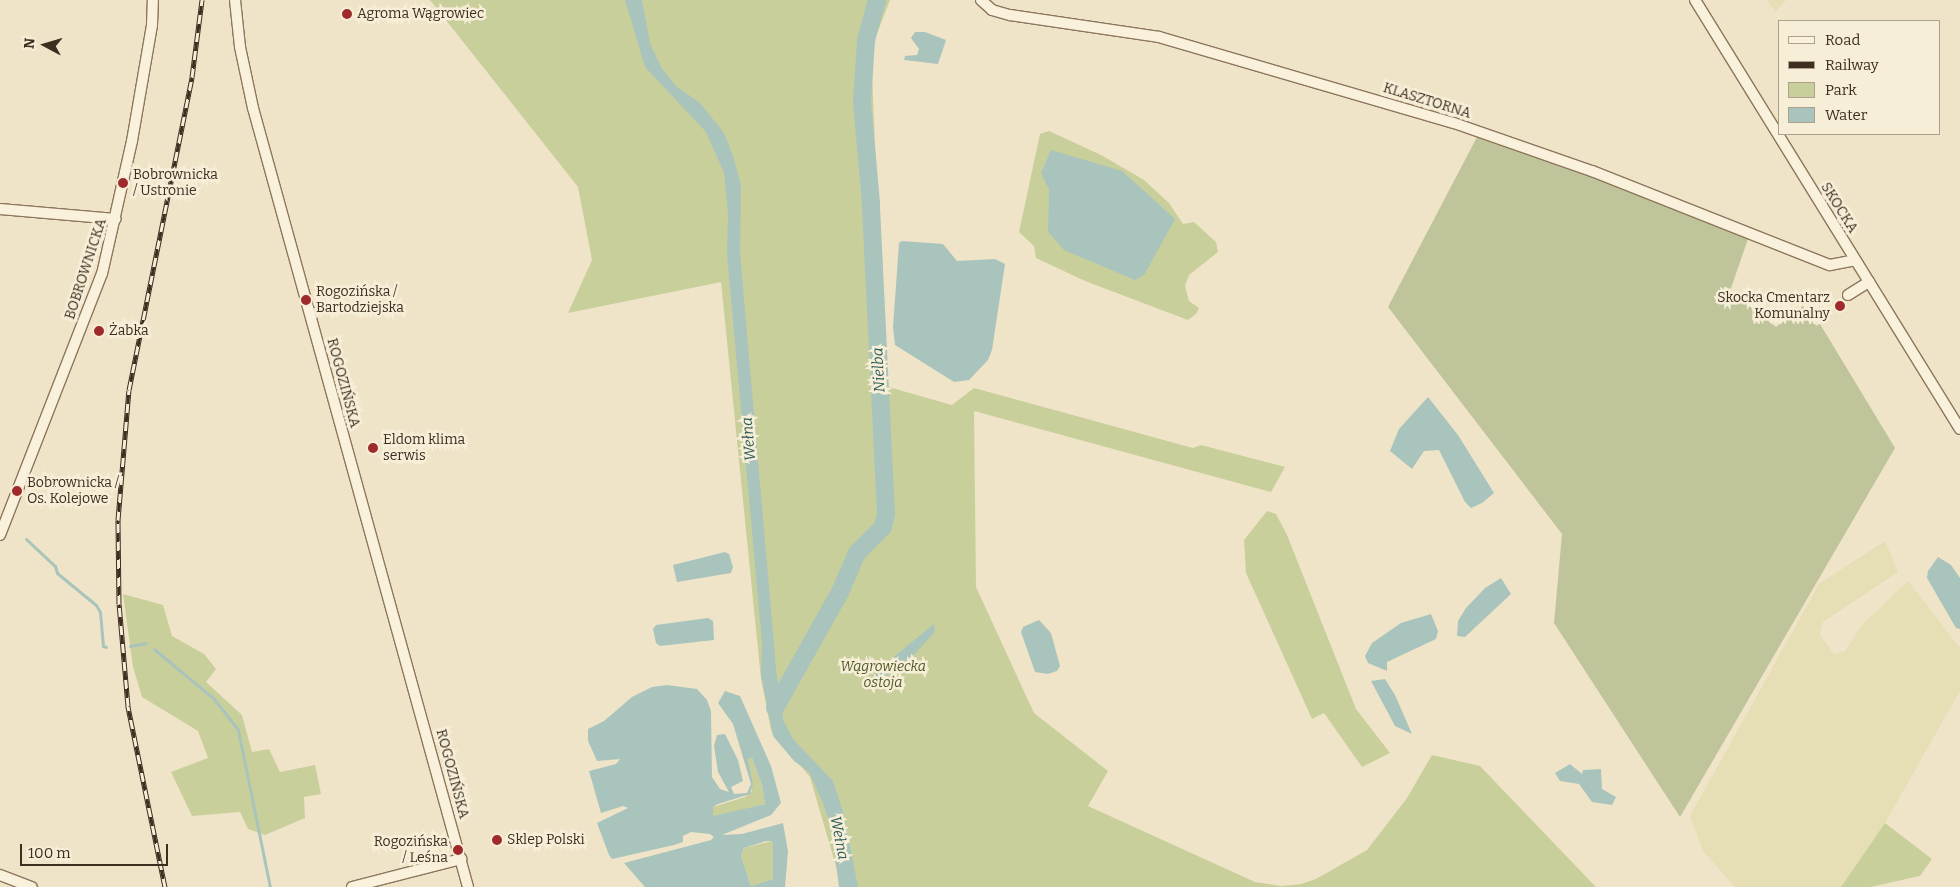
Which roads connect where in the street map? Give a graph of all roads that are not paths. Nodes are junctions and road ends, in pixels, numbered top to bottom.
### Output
1 (153, 0) edge
2 (235, 0) edge
3 (981, 0) edge
4 (1695, 0) edge
5 (1778, 135) edge
6 (1778, 135) edge
7 (0, 209) edge
8 (116, 219) junction
9 (1855, 260) junction
10 (1869, 282) junction
11 (1848, 295) dead end
12 (1960, 429) edge
13 (0, 535) edge
14 (460, 859) junction
15 (0, 875) edge
16 (32, 887) edge
17 (352, 887) edge
18 (468, 887) edge

1 - 8 street, BOBROWNICKA
2 - 14 street, ROGOZIŃSKA
3 - 9 street, KLASZTORNA
4 - 5 street, SKOCKA
6 - 9 street, SKOCKA
7 - 8 street
8 - 13 street, BOBROWNICKA
9 - 10 street, SKOCKA
10 - 11 street
10 - 12 street, SKOCKA
14 - 17 street
14 - 18 street, ROGOZIŃSKA
15 - 16 street

